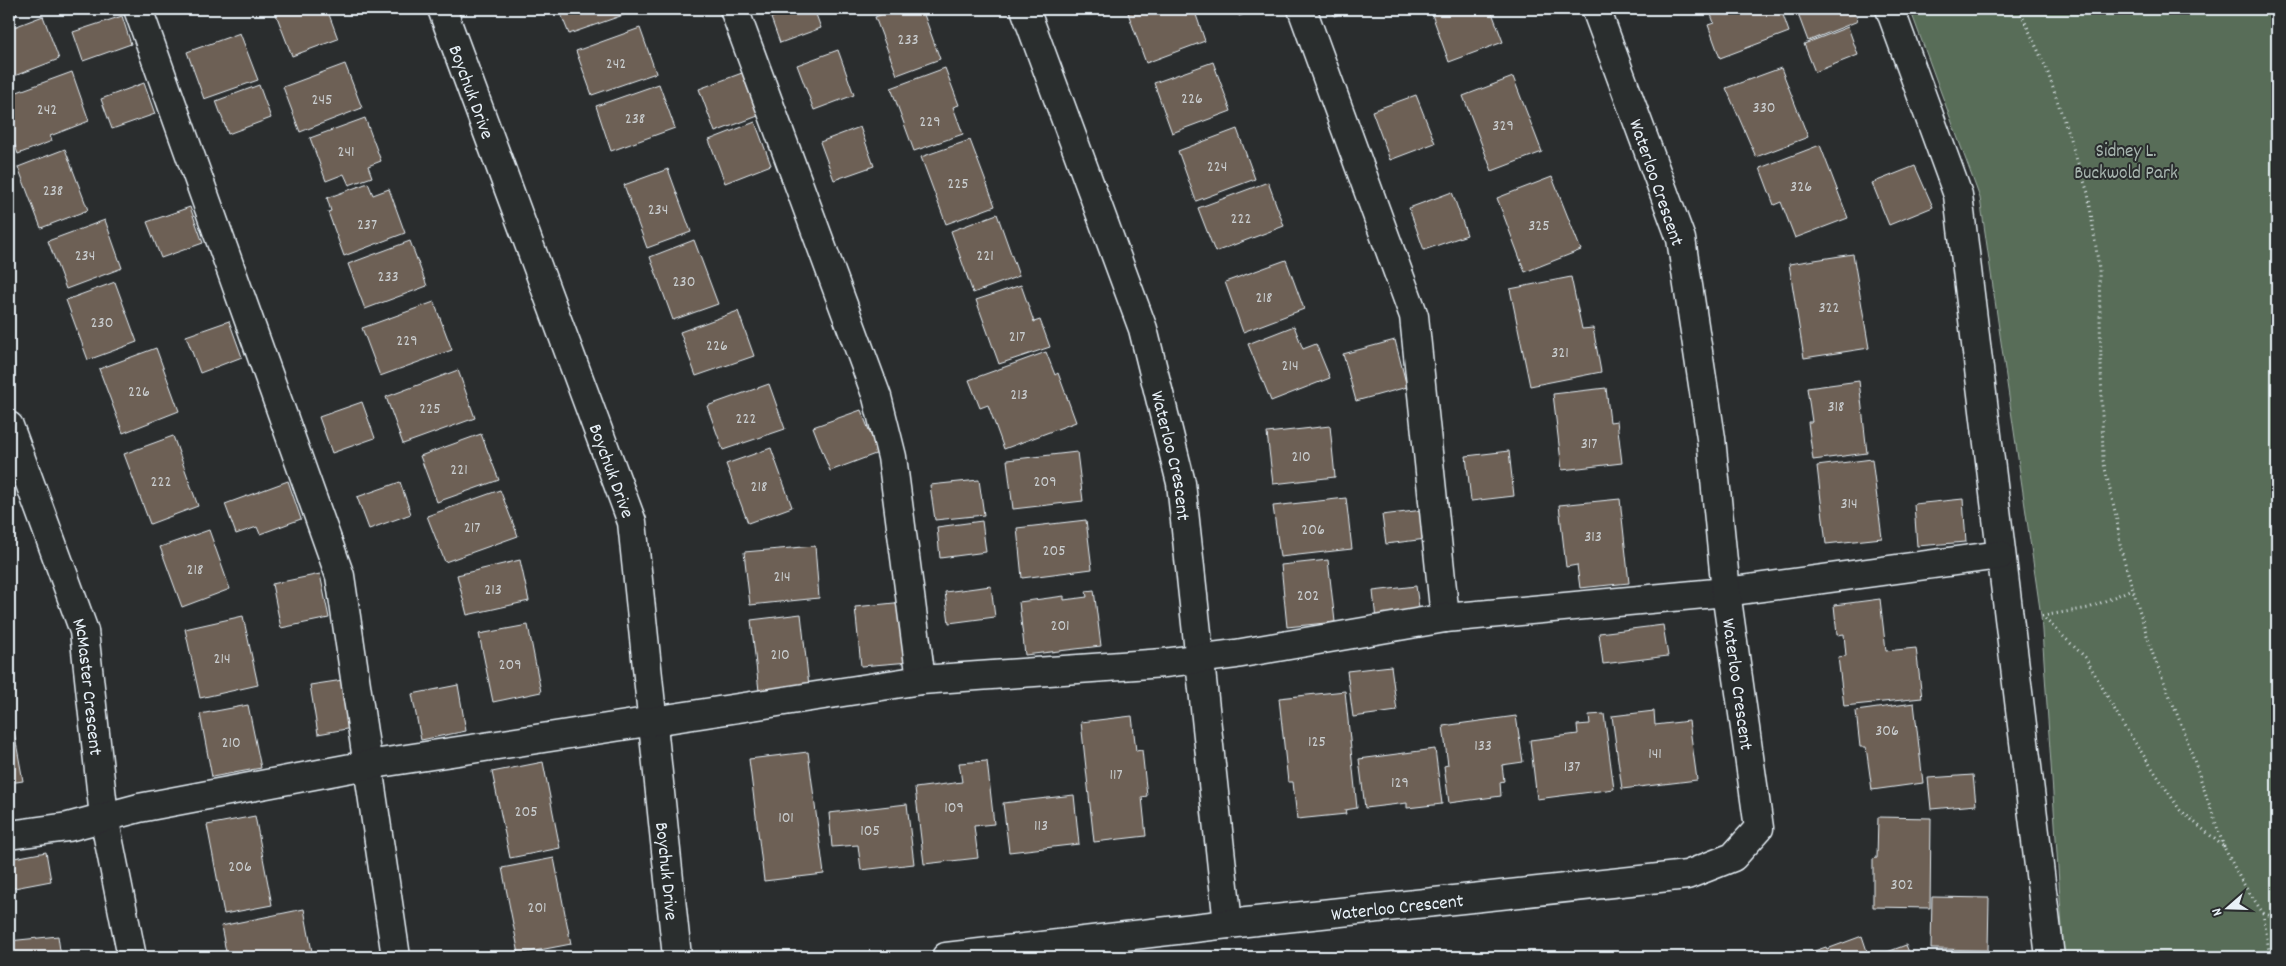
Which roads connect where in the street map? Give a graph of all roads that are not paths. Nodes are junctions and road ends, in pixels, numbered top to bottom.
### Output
1 (138, 9) edge
2 (442, 9) edge
3 (734, 9) edge
4 (1024, 9) edge
5 (1302, 9) edge
6 (1596, 9) edge
7 (1890, 9) edge
8 (9, 426) edge
9 (2000, 555) junction
10 (1726, 592) junction
11 (1445, 618) junction
12 (1198, 658) junction
13 (921, 680) junction
14 (652, 720) junction
15 (367, 764) junction
16 (104, 818) junction
17 (9, 836) edge
18 (1228, 924) junction
19 (132, 957) edge
20 (396, 957) edge
21 (677, 957) edge
22 (946, 957) edge
23 (2050, 957) edge

1 - 15 street
2 - 14 street, Boychuk Drive
3 - 13 street
4 - 12 street, Waterloo Crescent
5 - 11 street
6 - 10 street, Waterloo Crescent
7 - 9 street
8 - 16 street, McMaster Crescent
9 - 10 street
9 - 23 street
10 - 11 street
10 - 18 street, Waterloo Crescent
11 - 12 street
12 - 13 street
12 - 18 street, Waterloo Crescent
13 - 14 street
14 - 15 street
14 - 21 street, Boychuk Drive
15 - 16 street
15 - 20 street
16 - 17 street
16 - 19 street, McMaster Crescent
18 - 22 street, Waterloo Crescent

